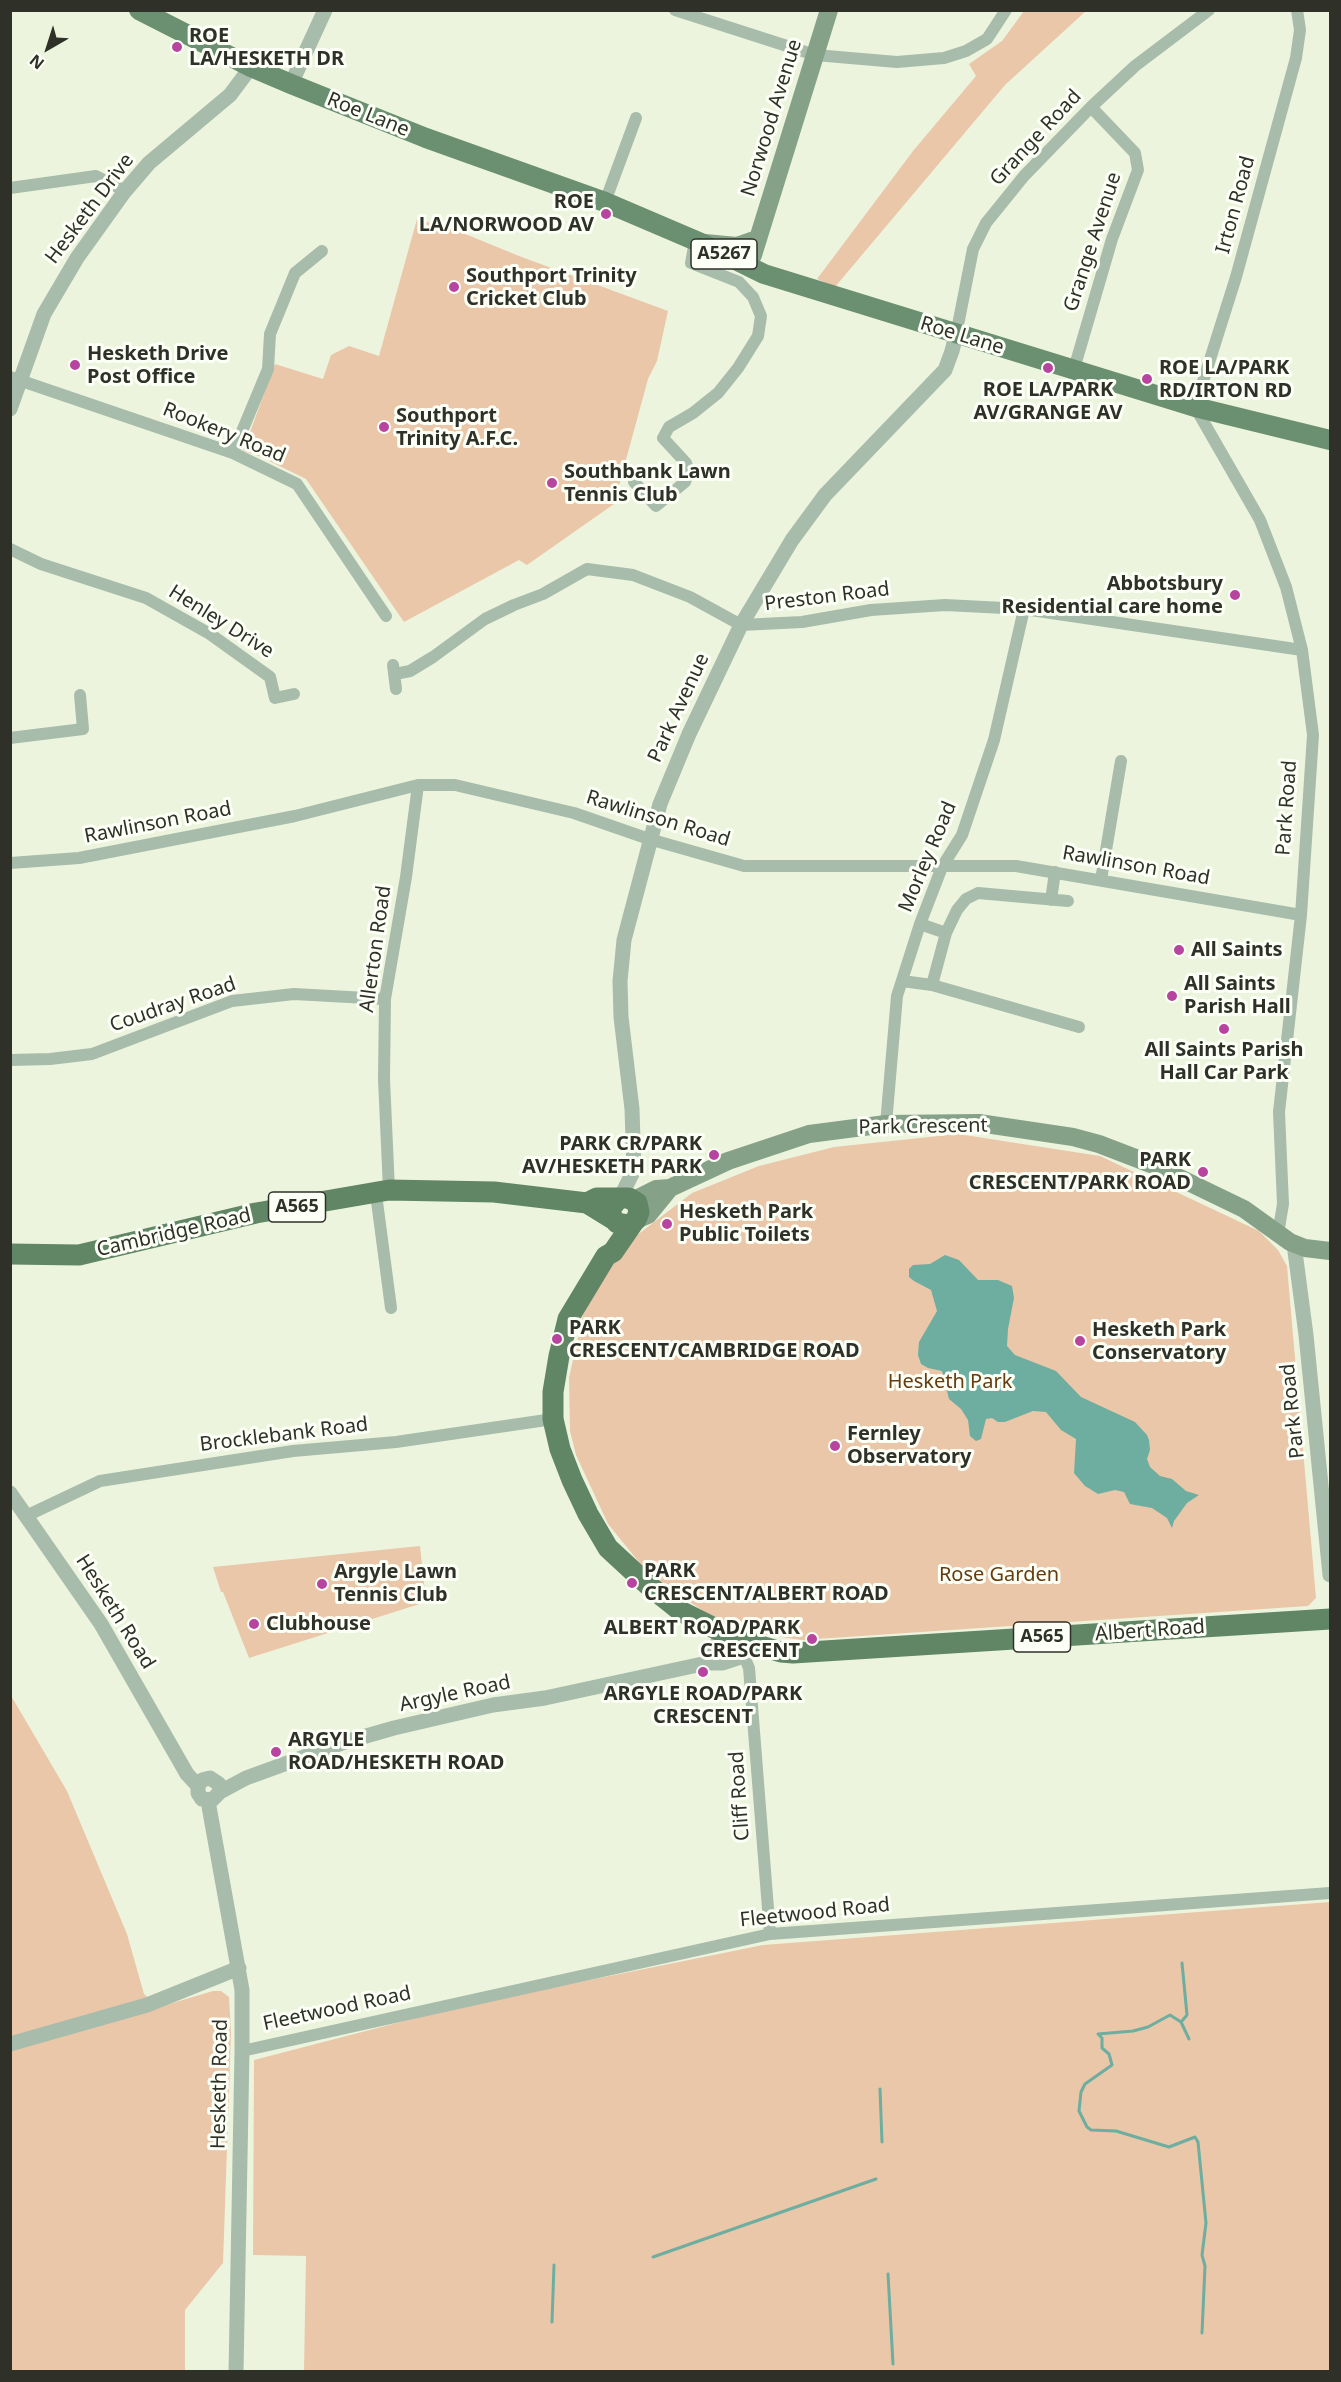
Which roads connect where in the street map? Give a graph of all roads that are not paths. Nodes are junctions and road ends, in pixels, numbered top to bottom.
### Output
1 (139, 10) edge
2 (325, 10) edge
3 (675, 10) edge
4 (829, 10) edge
5 (1006, 10) edge
6 (1209, 10) edge
7 (1297, 10) edge
8 (815, 55) junction
9 (252, 67) junction
10 (291, 84) junction
11 (1091, 107) junction
12 (636, 118) dead end
13 (10, 188) edge
14 (125, 191) junction
15 (605, 202) junction
16 (758, 239) junction
17 (698, 242) junction
18 (322, 251) dead end
19 (747, 266) junction
20 (956, 334) junction
21 (1074, 369) junction
22 (15, 378) edge
23 (1195, 407) junction
24 (10, 409) edge
25 (1330, 440) edge
26 (234, 453) junction
27 (634, 482) dead end
28 (10, 549) edge
29 (1024, 609) junction
30 (386, 616) dead end
31 (741, 625) junction
32 (1302, 650) junction
33 (396, 689) dead end
34 (80, 694) dead end
35 (294, 694) dead end
36 (10, 738) edge
37 (1121, 761) dead end
38 (418, 785) junction
39 (649, 839) junction
40 (10, 863) edge
41 (942, 867) junction
42 (1055, 872) junction
43 (1101, 880) junction
44 (1051, 900) junction
45 (1068, 901) dead end
46 (1301, 915) junction
47 (920, 924) junction
48 (946, 933) junction
49 (902, 981) junction
50 (932, 985) junction
51 (385, 999) junction
52 (1079, 1028) dead end
53 (10, 1060) edge
54 (886, 1124) junction
55 (382, 1192) junction
56 (625, 1210) junction
57 (1278, 1234) junction
58 (1294, 1244) junction
59 (1330, 1251) edge
60 (10, 1254) edge
61 (391, 1308) dead end
62 (553, 1419) junction
63 (10, 1493) edge
64 (26, 1516) junction
65 (1330, 1575) edge
66 (1330, 1619) edge
67 (722, 1634) junction
68 (749, 1651) junction
69 (707, 1663) junction
70 (214, 1797) junction
71 (1330, 1893) edge
72 (770, 1934) junction
73 (239, 1968) junction
74 (10, 2044) edge
75 (242, 2051) junction
76 (236, 2372) edge

1 - 9 main road, Roe Lane / A5267
2 - 10 street
3 - 8 street
4 - 8 main road, Norwood Avenue
5 - 8 street
6 - 11 street, Grange Road
7 - 23 street, Irton Road
8 - 16 main road, Norwood Avenue
9 - 10 main road, Roe Lane / A5267
9 - 14 street, Hesketh Drive
10 - 15 main road, Roe Lane / A5267
11 - 20 street, Grange Road
11 - 21 street, Grange Avenue
12 - 15 street
13 - 14 street
14 - 22 street, Hesketh Drive
15 - 17 main road, Roe Lane / A5267
16 - 17 main road
16 - 19 main road, Norwood Avenue
17 - 19 main road, Roe Lane / A5267
17 - 27 street
18 - 26 street
19 - 20 main road, Roe Lane / A5267
20 - 21 main road, Roe Lane / A5267
20 - 31 street, Park Avenue
21 - 23 main road, Roe Lane / A5267
22 - 24 street, Hesketh Drive
22 - 26 street, Rookery Road
23 - 25 main road, Roe Lane / A5267
23 - 32 street, Park Road
26 - 30 street, Rookery Road
28 - 35 street, Henley Drive
29 - 31 street, Preston Road
29 - 32 street, Preston Road
29 - 41 street, Morley Road
31 - 33 street, Preston Road
31 - 39 street, Park Avenue
32 - 46 street, Park Road
34 - 36 street
37 - 43 street
38 - 39 street, Rawlinson Road
38 - 40 street, Rawlinson Road
38 - 51 street, Allerton Road
39 - 41 street, Rawlinson Road
39 - 56 street, Park Avenue
41 - 42 street, Rawlinson Road
41 - 47 street, Morley Road
42 - 43 street, Rawlinson Road
42 - 44 street
43 - 46 street, Rawlinson Road
44 - 45 street
44 - 48 street
46 - 57 street, Park Road
47 - 48 street
47 - 49 street, Morley Road
48 - 50 street
49 - 50 street
49 - 54 street, Morley Road
50 - 52 street
51 - 53 street, Coudray Road
51 - 55 street, Allerton Road
54 - 56 main road, Park Crescent
54 - 57 main road, Park Crescent
55 - 56 highway, Cambridge Road / A565
55 - 60 highway, Cambridge Road / A565
55 - 61 street, Allerton Road
56 - 62 highway, A565
57 - 58 main road, Park Crescent
58 - 59 main road
58 - 65 street, Park Road
62 - 64 street, Brocklebank Road
62 - 67 highway, A565
63 - 64 street, Hesketh Road
64 - 70 street, Hesketh Road
66 - 68 highway, Albert Road / A565
67 - 68 highway, A565
67 - 69 street
68 - 69 street, Argyle Road
68 - 72 street, Cliff Road
69 - 70 street, Argyle Road
70 - 73 street, Hesketh Road
71 - 72 street, Fleetwood Road
72 - 75 street, Fleetwood Road
73 - 74 street
73 - 75 street, Hesketh Road
75 - 76 street, Hesketh Road

